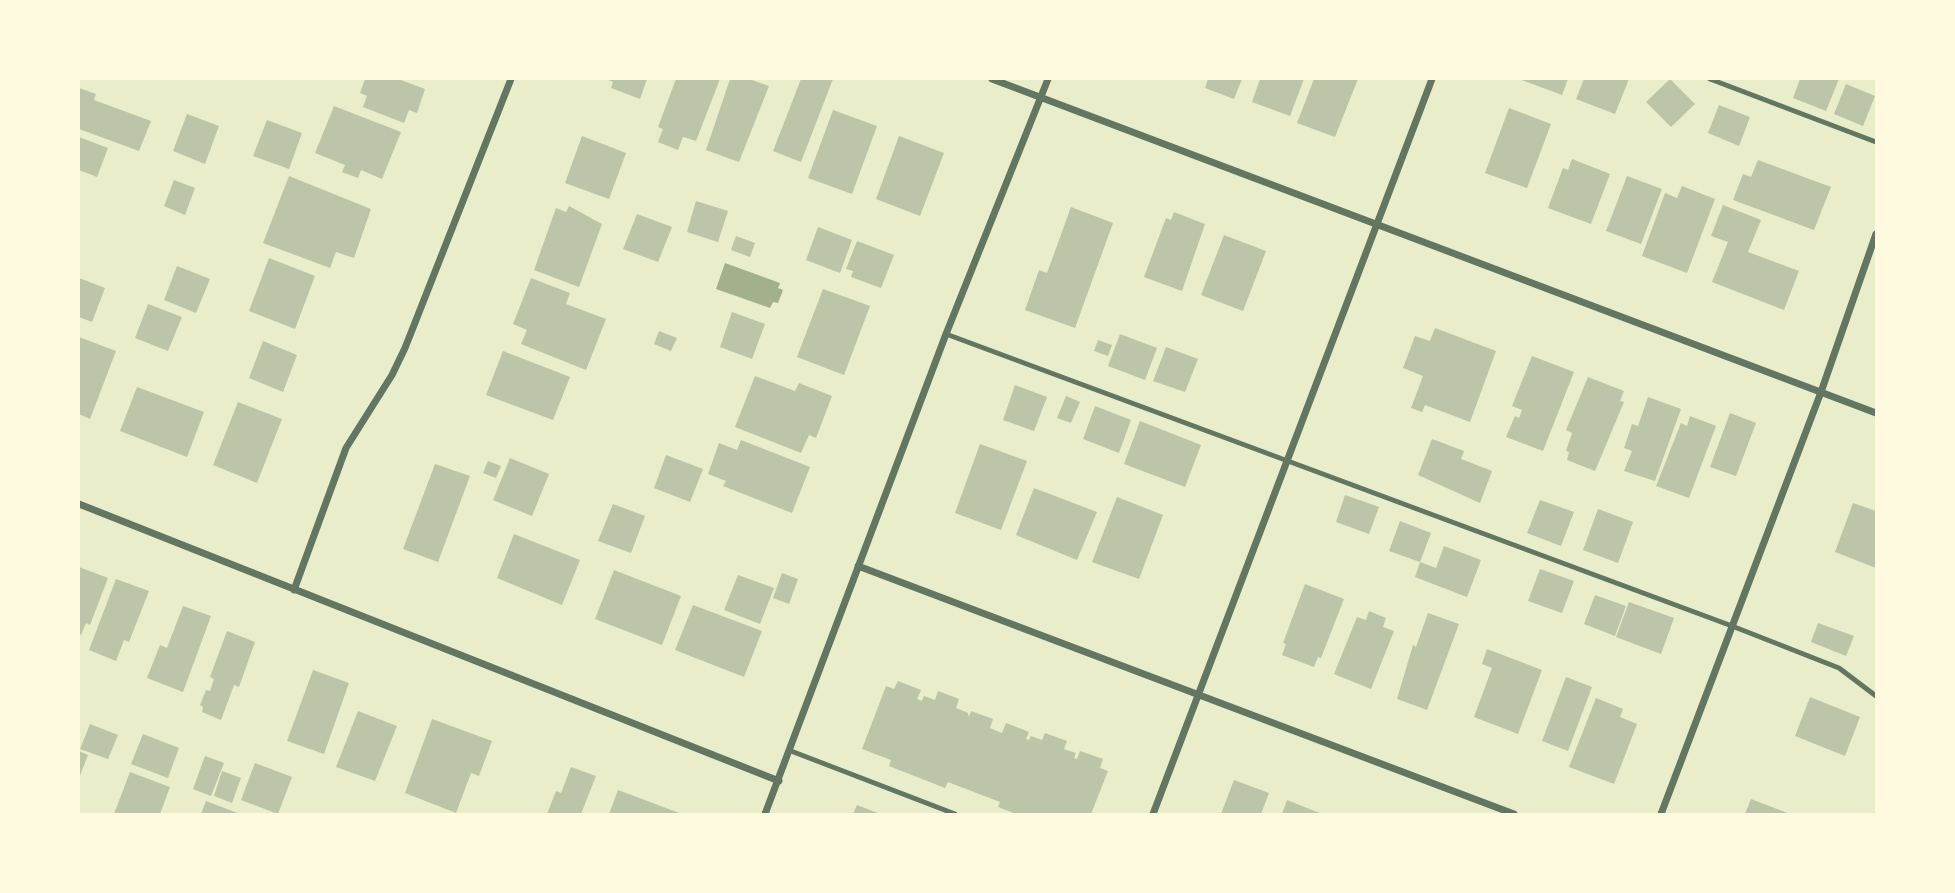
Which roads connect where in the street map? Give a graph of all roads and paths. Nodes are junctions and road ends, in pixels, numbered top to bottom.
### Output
1 (511, 79) edge
2 (992, 79) edge
3 (1048, 79) edge
4 (1432, 79) edge
5 (1710, 79) edge
6 (1041, 97) junction
7 (1876, 142) edge
8 (1376, 224) junction
9 (1876, 234) edge
10 (946, 334) junction
11 (1821, 392) junction
12 (1876, 413) edge
13 (1287, 460) junction
14 (79, 504) edge
15 (858, 566) junction
16 (294, 590) junction
17 (1732, 626) junction
18 (1198, 695) junction
19 (1876, 696) edge
20 (792, 751) junction
21 (779, 780) junction
22 (765, 814) edge
23 (955, 814) edge
24 (1153, 814) edge
25 (1514, 814) edge
26 (1661, 814) edge

1 - 16 street
2 - 6 street
3 - 6 street
4 - 8 street
5 - 7 lane
6 - 8 street
6 - 10 street
8 - 11 street
8 - 13 street
9 - 11 street
10 - 13 lane
10 - 15 street
11 - 12 street
11 - 17 street
13 - 17 lane
13 - 18 street
14 - 16 street
15 - 18 street
15 - 20 street
16 - 21 street
17 - 19 lane
17 - 26 street
18 - 24 street
18 - 25 street
20 - 21 street
20 - 23 lane
21 - 22 street

